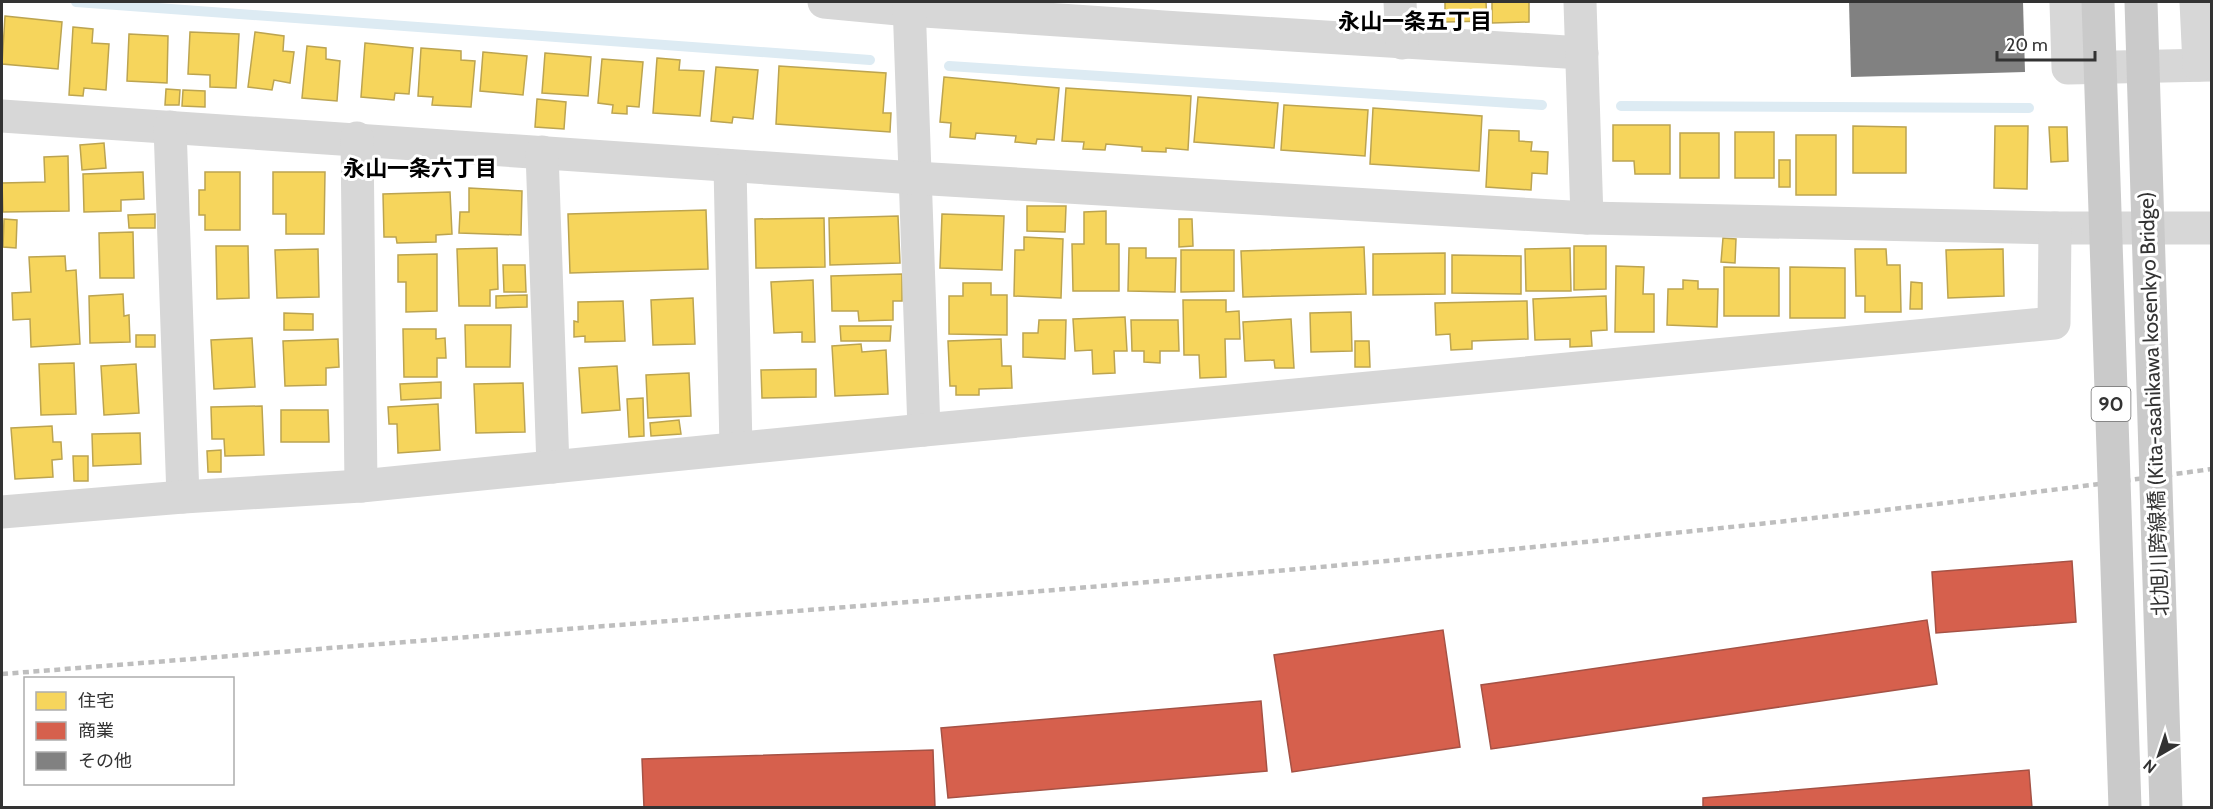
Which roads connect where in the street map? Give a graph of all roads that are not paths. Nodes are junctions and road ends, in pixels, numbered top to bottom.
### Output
1 (824, 2) edge
2 (1400, 2) edge
3 (1580, 2) edge
4 (2066, 2) edge
5 (2098, 2) edge
6 (2140, 2) edge
7 (2196, 2) edge
8 (909, 6) edge
9 (1178, 15) edge
10 (1402, 43) junction
11 (1582, 52) junction
12 (2205, 65) edge
13 (2, 116) edge
14 (170, 127) junction
15 (357, 138) junction
16 (542, 152) junction
17 (730, 166) junction
18 (915, 178) junction
19 (1587, 218) junction
20 (2055, 228) junction
21 (2211, 228) edge
22 (924, 430) junction
23 (736, 448) junction
24 (553, 467) junction
25 (361, 486) junction
26 (183, 497) junction
27 (2, 512) edge
28 (2125, 807) edge
29 (2166, 807) edge

1 - 8 street
2 - 10 street
3 - 11 street
4 - 12 street
5 - 28 main road, 北旭川跨線橋 (Kita-asahikawa kosenkyo Bridge) / 90, bridge
6 - 29 main road, 北旭川跨線橋 (Kita-asahikawa kosenkyo Bridge) / 90, bridge
7 - 12 street
8 - 9 street
8 - 18 street
9 - 10 street
10 - 11 street
11 - 19 street
13 - 14 street
14 - 15 street
14 - 26 street
15 - 16 street
15 - 25 street
16 - 17 street
16 - 24 street
17 - 18 street
17 - 23 street
18 - 19 street
18 - 22 street
19 - 20 street
20 - 21 street
20 - 22 street
22 - 23 street
23 - 24 street
24 - 25 street
25 - 26 street
26 - 27 street

